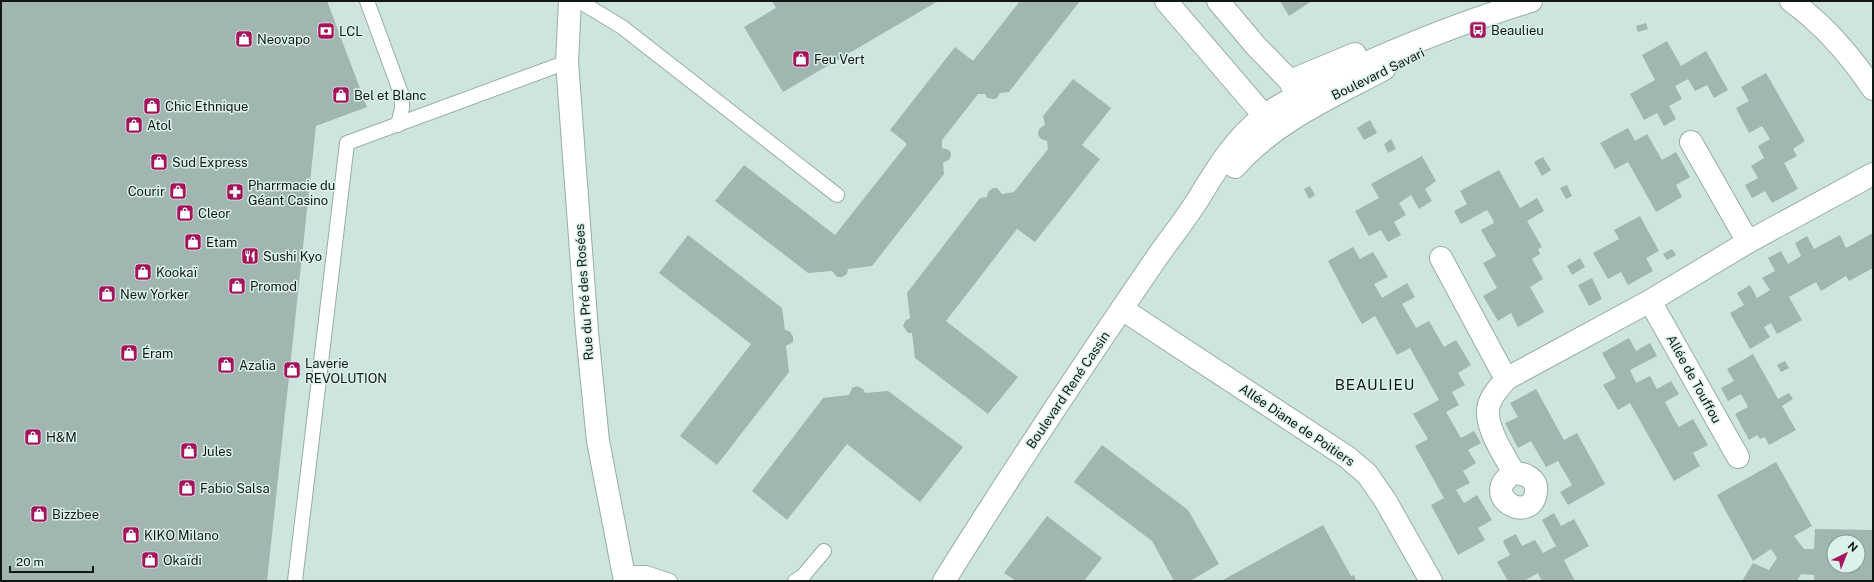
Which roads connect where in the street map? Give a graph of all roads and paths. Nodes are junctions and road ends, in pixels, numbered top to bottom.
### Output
1 (367, 1) edge
2 (570, 1) edge
3 (579, 1) edge
4 (1166, 1) edge
5 (1218, 1) edge
6 (1531, 1) edge
7 (1791, 1) edge
8 (1497, 12) junction
9 (567, 62) junction
10 (1293, 88) junction
11 (1873, 89) edge
12 (1275, 123) junction
13 (398, 125) junction
14 (1692, 142) dead end
15 (1873, 174) edge
16 (837, 195) dead end
17 (1748, 242) junction
18 (1441, 258) dead end
19 (1650, 301) junction
20 (1122, 309) junction
21 (1506, 379) junction
22 (1738, 457) dead end
23 (1514, 473) dead end
24 (824, 551) dead end
25 (625, 577) edge
26 (295, 581) edge
27 (670, 581) edge
28 (795, 581) edge
29 (944, 581) edge
30 (1431, 581) edge

1 - 13 lane
2 - 9 street, Rue du Pré des Rosées
3 - 16 lane
4 - 12 street
5 - 10 street
6 - 8 street, Boulevard Savari
7 - 11 street
8 - 10 street, Boulevard Savari
8 - 12 street, Boulevard Savari
9 - 13 lane
9 - 25 street, Rue du Pré des Rosées
10 - 12 street, Boulevard Savari
12 - 20 street, Boulevard René Cassin
13 - 26 lane
14 - 17 street
15 - 17 street
17 - 19 street
18 - 21 street
19 - 21 street
19 - 22 street, Allée de Touffou
20 - 29 street, Boulevard René Cassin
20 - 30 street, Allée Diane de Poitiers
21 - 23 street
24 - 28 lane
25 - 27 lane

